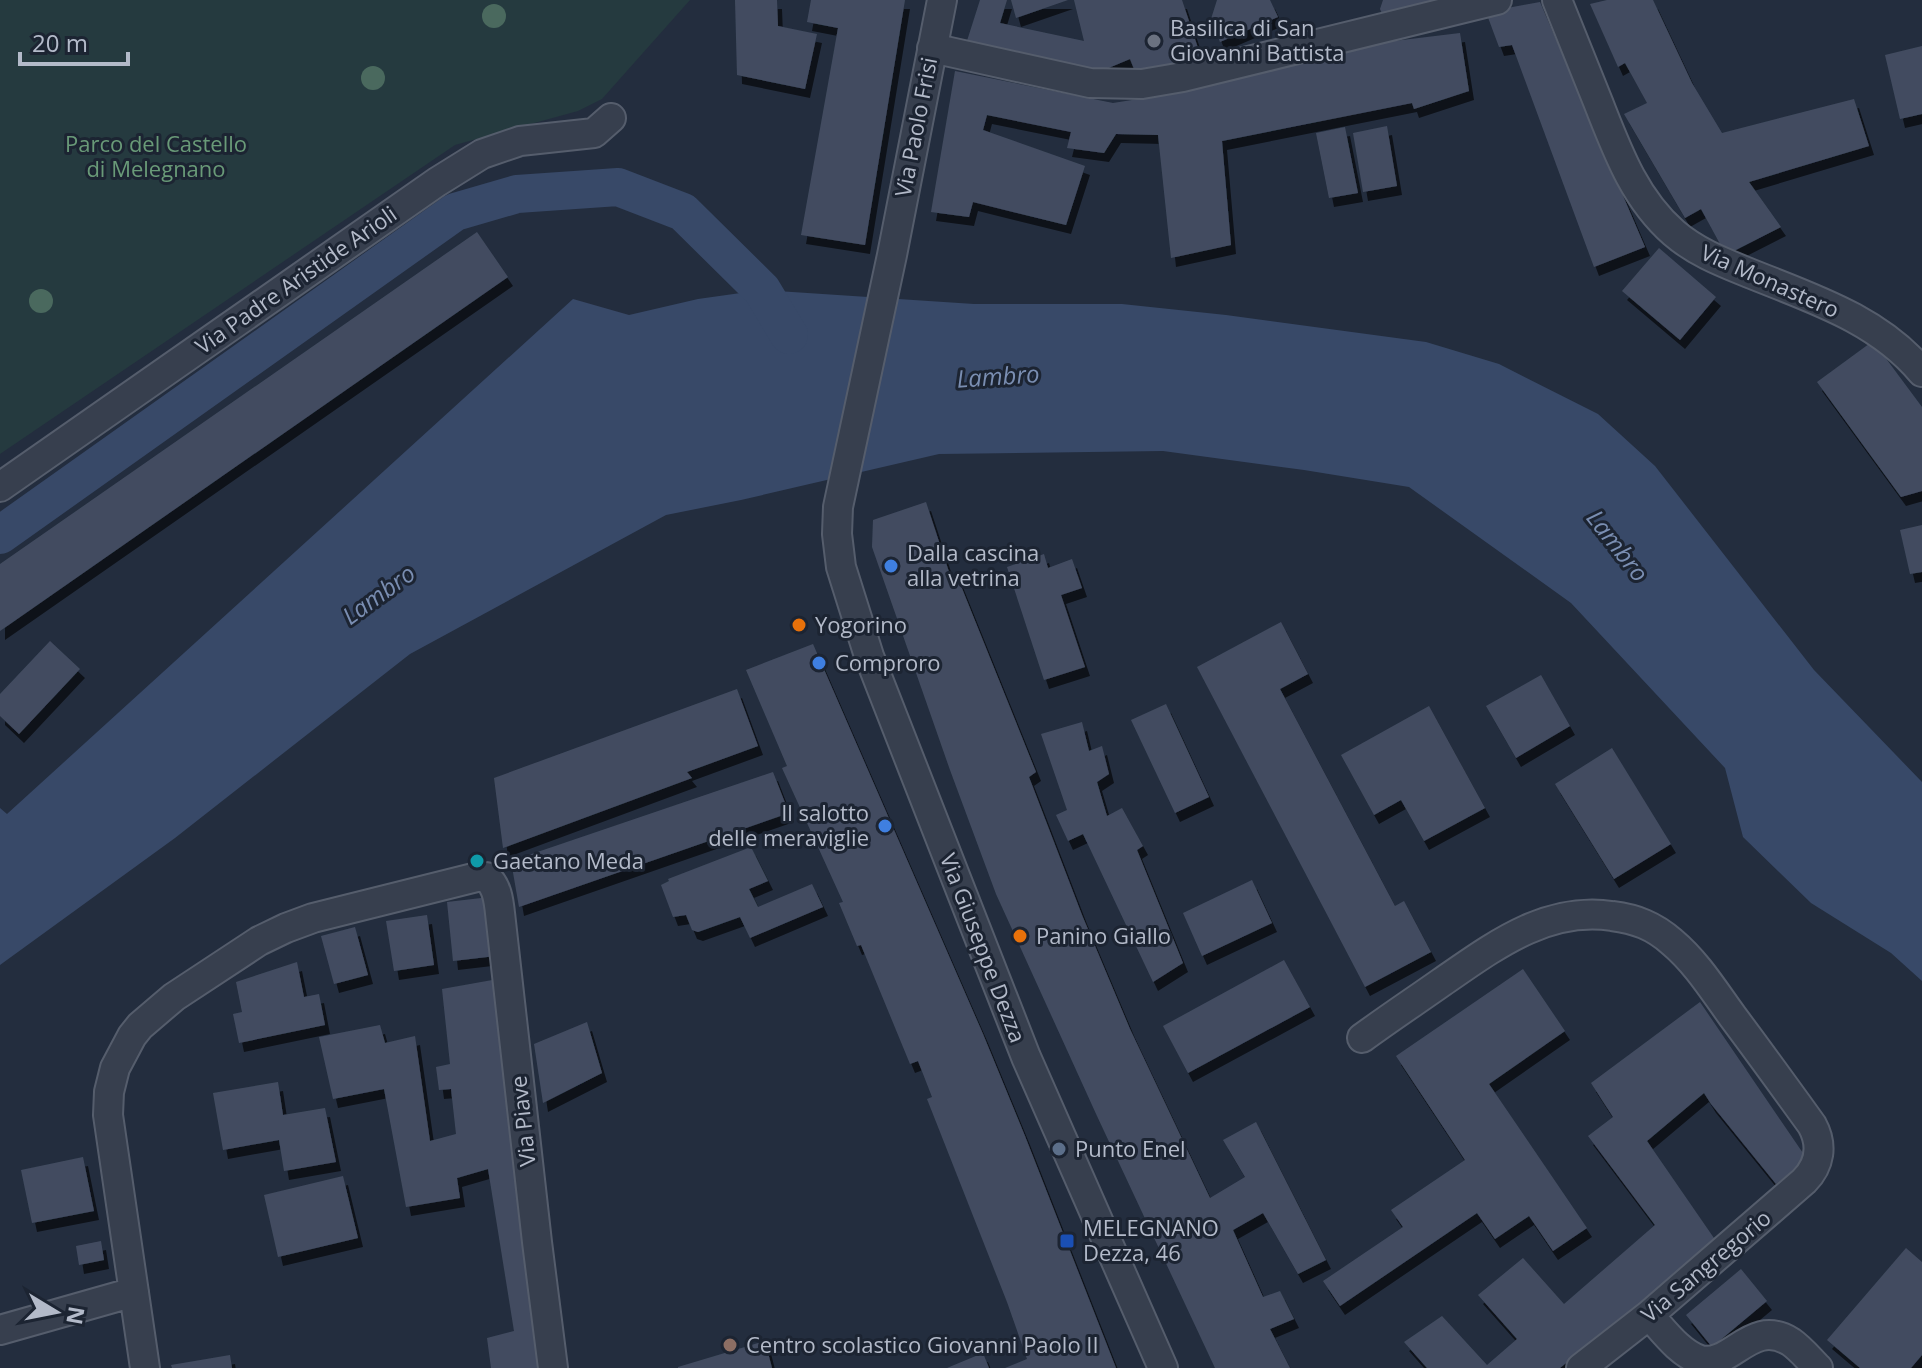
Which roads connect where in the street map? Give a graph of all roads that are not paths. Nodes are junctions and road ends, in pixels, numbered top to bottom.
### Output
1 (942, 0) edge
2 (1497, 0) edge
3 (1557, 0) edge
4 (932, 48) junction
5 (611, 118) dead end
6 (1922, 372) edge
7 (0, 487) edge
8 (837, 517) joint
9 (1362, 1038) dead end
10 (134, 1292) junction
11 (1649, 1315) junction
12 (0, 1330) edge
13 (145, 1368) edge
14 (553, 1368) edge
15 (1163, 1368) edge
16 (1581, 1368) edge
17 (1818, 1368) edge

1 - 4 street, Via Paolo Frisi
2 - 4 street
3 - 6 street, Via Monastero
4 - 8 street, Via Paolo Frisi
5 - 7 street, Via Padre Aristide Arioli
8 - 15 street, Via Giuseppe Dezza
9 - 11 street, Via Sangregorio
10 - 12 street
10 - 13 street
10 - 14 street, Via Piave
11 - 16 street, Via Sangregorio
11 - 17 street

